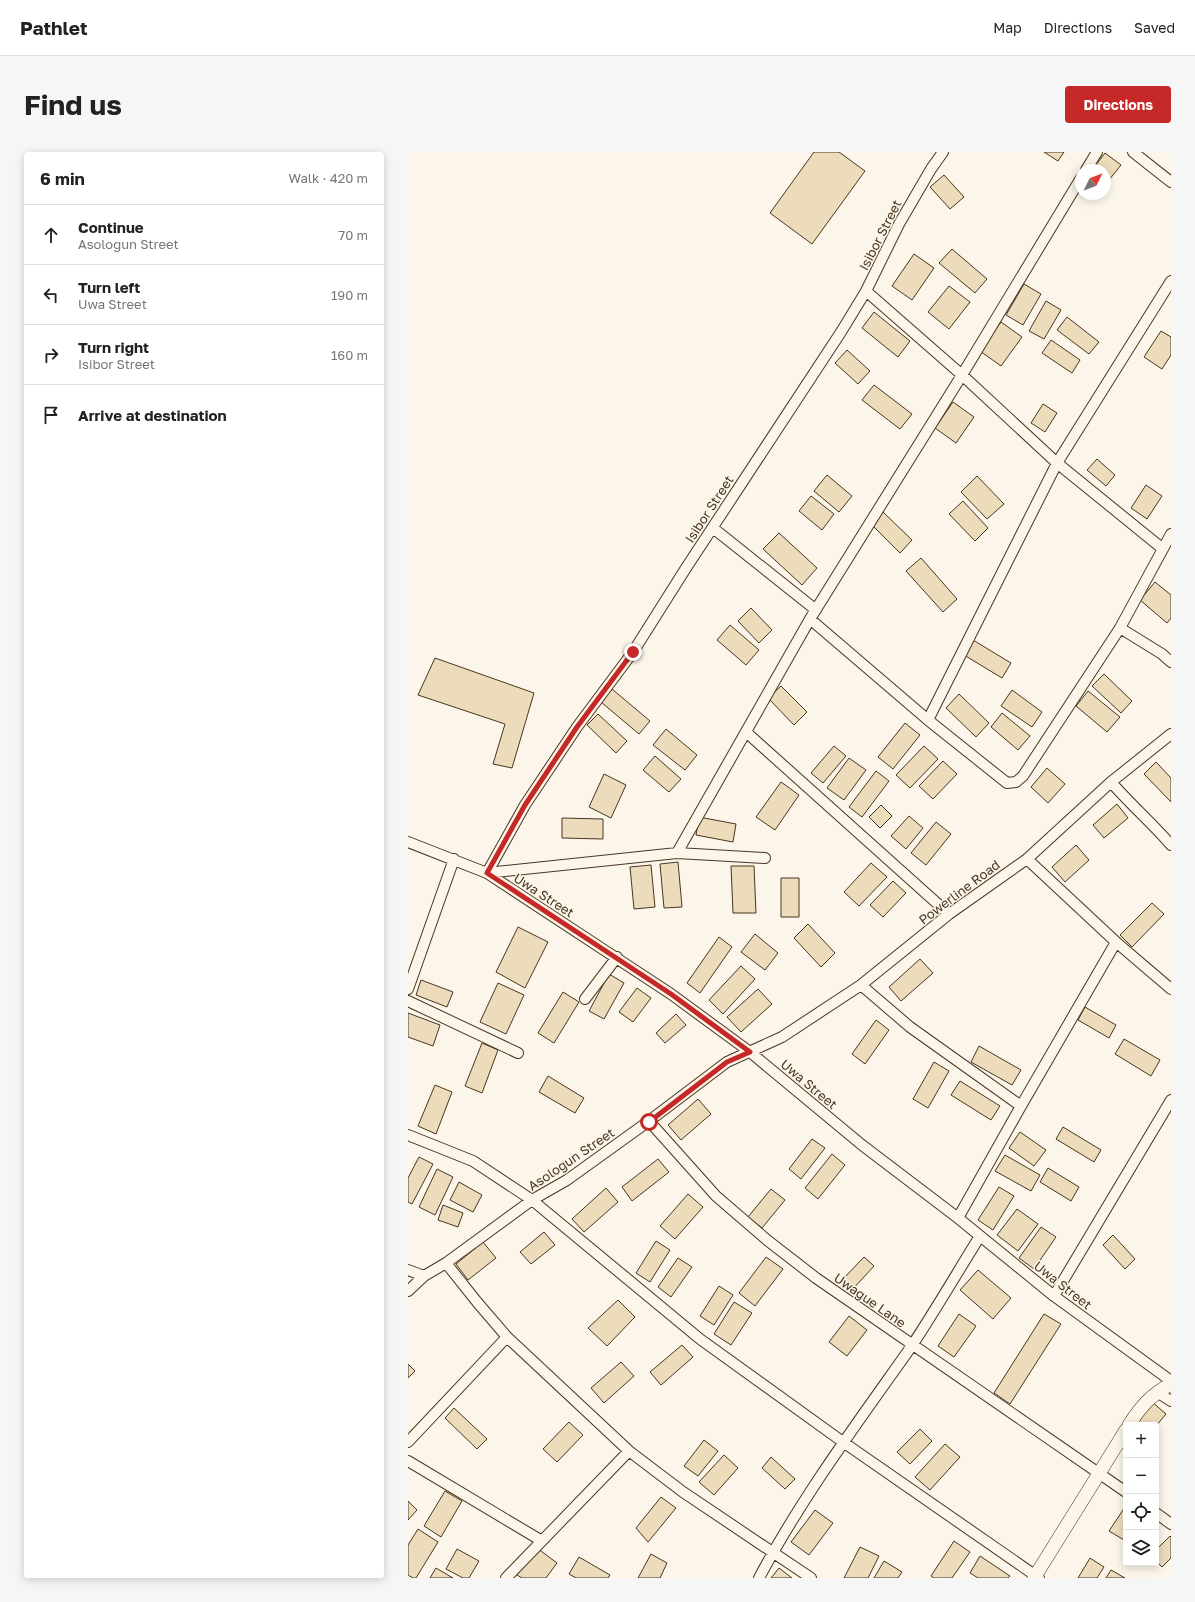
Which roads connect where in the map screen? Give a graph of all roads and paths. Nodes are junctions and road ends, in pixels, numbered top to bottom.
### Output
1 (943, 152) edge
2 (1097, 152) edge
3 (1133, 152) edge
4 (1090, 164) edge
5 (1170, 180) edge
6 (1075, 188) edge
7 (1171, 281) edge
8 (866, 291) junction
9 (962, 375) junction
10 (1057, 463) junction
11 (713, 528) junction
12 (1171, 534) edge
13 (1162, 549) junction
14 (816, 610) junction
15 (810, 619) junction
16 (1120, 628) junction
17 (1171, 662) edge
18 (928, 720) junction
19 (746, 732) junction
20 (1171, 734) edge
21 (1111, 782) junction
22 (408, 842) edge
23 (1171, 845) edge
24 (677, 853) junction
25 (765, 858) dead end
26 (454, 859) junction
27 (1027, 859) junction
28 (487, 873) junction
29 (949, 914) junction
30 (1116, 942) junction
31 (617, 958) junction
32 (861, 985) junction
33 (408, 989) edge
34 (1171, 989) edge
35 (585, 999) dead end
36 (408, 1001) edge
37 (750, 1052) junction
38 (518, 1053) dead end
39 (1171, 1100) edge
40 (1021, 1106) junction
41 (649, 1122) junction
42 (408, 1135) edge
43 (532, 1200) junction
44 (958, 1218) junction
45 (980, 1236) junction
46 (446, 1263) junction
47 (408, 1270) edge
48 (424, 1276) junction
49 (408, 1291) edge
50 (1054, 1296) junction
51 (508, 1336) junction
52 (912, 1345) junction
53 (1171, 1382) edge
54 (1156, 1392) junction
55 (1171, 1401) edge
56 (1131, 1422) edge
57 (1123, 1435) edge
58 (408, 1442) edge
59 (843, 1442) junction
60 (629, 1451) junction
61 (408, 1461) edge
62 (1098, 1473) junction
63 (1123, 1490) edge
64 (1159, 1515) edge
65 (1171, 1524) edge
66 (542, 1541) junction
67 (772, 1553) junction
68 (1036, 1577) edge
69 (506, 1578) edge
70 (759, 1578) edge
71 (811, 1578) edge

1 - 8 street, Isibor Street
2 - 4 street
3 - 5 street
6 - 9 street
7 - 10 street
8 - 9 street
8 - 11 street, Isibor Street
9 - 10 street
9 - 14 street
10 - 13 street
10 - 18 street
11 - 14 street
11 - 28 street, Isibor Street
12 - 13 street
13 - 16 street
14 - 15 street
15 - 18 street
15 - 19 street
16 - 17 street
16 - 18 street
19 - 24 street
19 - 29 street
20 - 21 street, Powerline Road
21 - 23 street
21 - 27 street, Powerline Road
22 - 26 street, Uwa Street
24 - 25 street
24 - 28 street
26 - 28 street, Uwa Street
26 - 33 street
27 - 29 street, Powerline Road
27 - 30 street
28 - 31 street, Uwa Street
29 - 32 street, Powerline Road
30 - 34 street
30 - 40 street
31 - 35 street
31 - 37 street, Uwa Street
32 - 37 street, Powerline Road
32 - 40 street
36 - 38 street
37 - 41 street, Asologun Street
37 - 44 street, Uwa Street
39 - 50 street
40 - 44 street
41 - 43 street, Asologun Street
41 - 52 street, Uwague Lane
42 - 43 street
43 - 46 street, Asologun Street
43 - 59 street
44 - 45 street, Uwa Street
45 - 50 street, Uwa Street
45 - 52 street
46 - 48 street, Asologun Street
46 - 51 street
47 - 48 street
48 - 49 street, Asologun Street
50 - 53 street, Uwa Street
51 - 58 street
51 - 60 street
52 - 59 street
52 - 62 street, Uwague Lane
53 - 54 street
54 - 55 street
54 - 56 street
57 - 62 street
59 - 67 street
59 - 68 street
60 - 66 street
60 - 67 street
61 - 66 street
62 - 63 street, Uwague Lane
62 - 68 street
64 - 65 street
66 - 69 street
67 - 70 street
67 - 71 street

